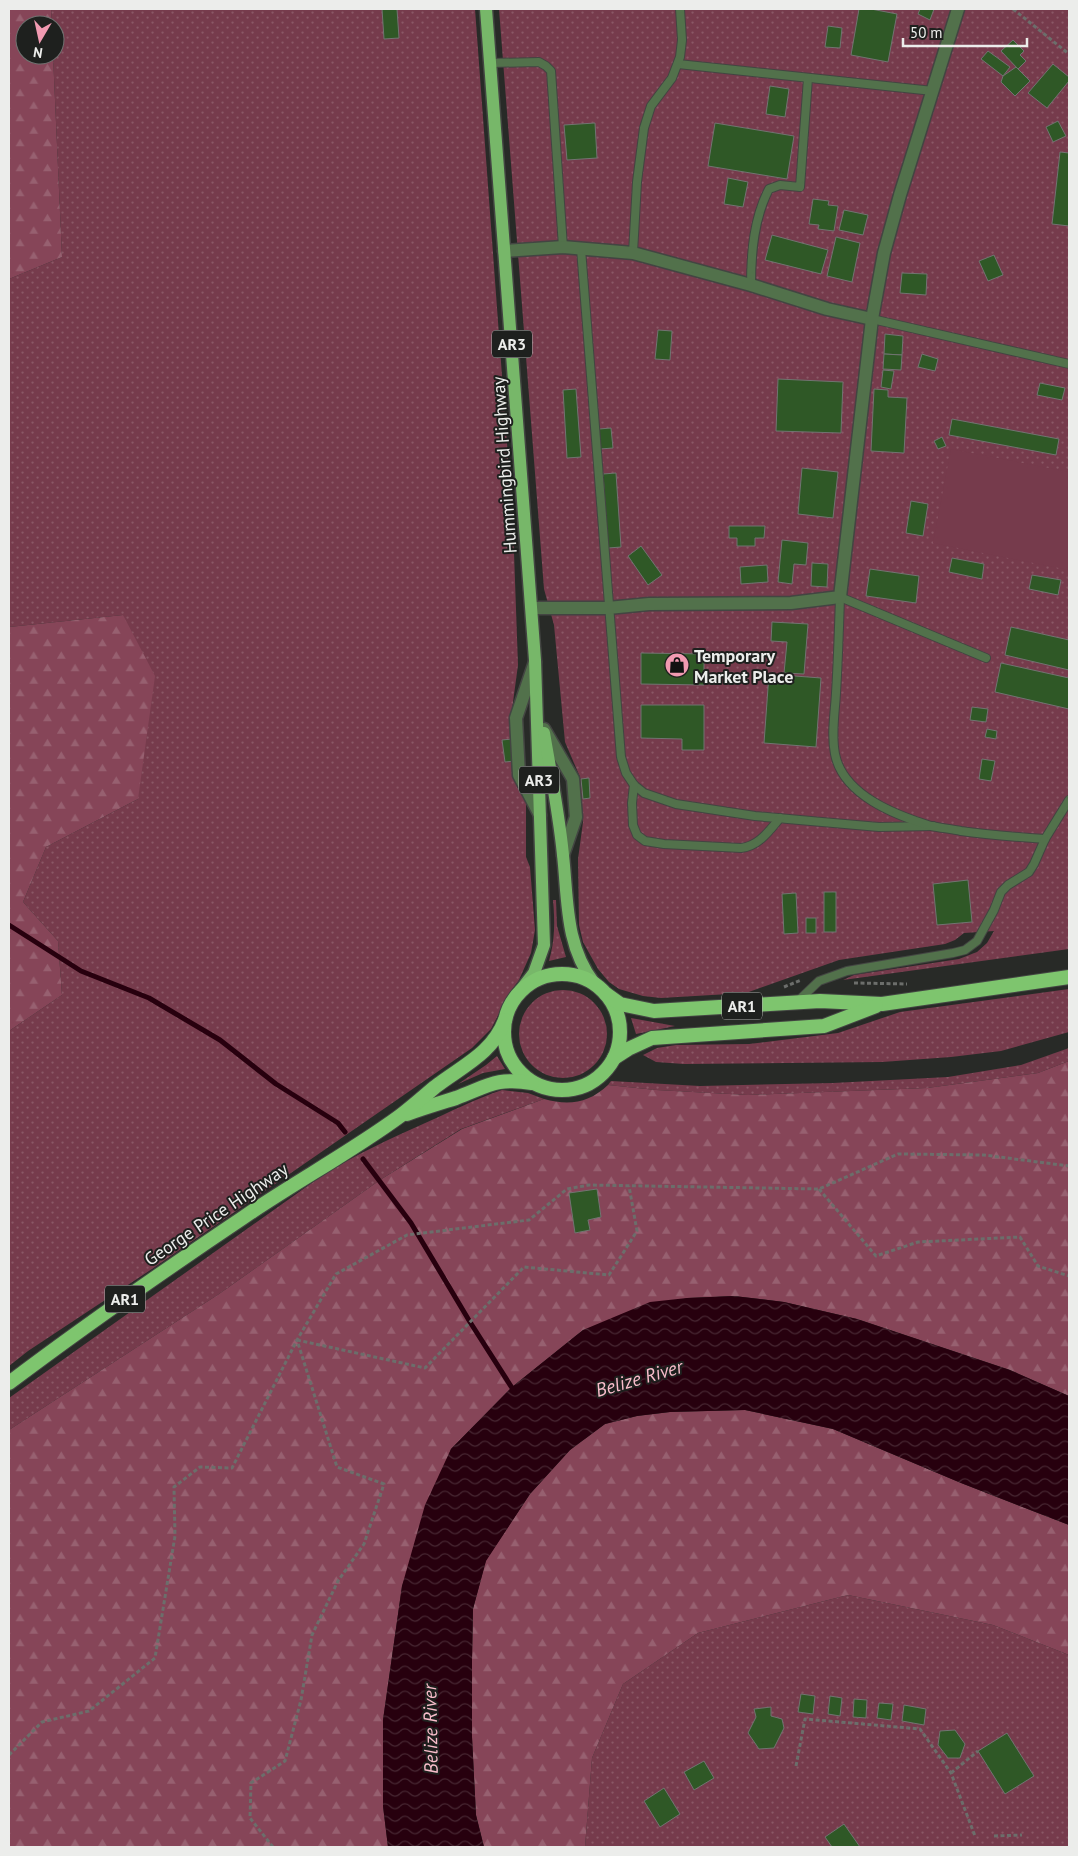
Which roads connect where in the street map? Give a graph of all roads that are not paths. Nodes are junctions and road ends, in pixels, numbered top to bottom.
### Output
1 (486, 9) edge
2 (680, 9) edge
3 (958, 9) edge
4 (490, 63) junction
5 (678, 64) junction
6 (808, 78) junction
7 (933, 91) junction
8 (563, 248) junction
9 (581, 249) junction
10 (504, 251) junction
11 (633, 253) junction
12 (751, 285) junction
13 (872, 319) junction
14 (1069, 364) edge
15 (840, 597) junction
16 (532, 608) junction
17 (608, 608) junction
18 (986, 658) dead end
19 (536, 660) junction
20 (536, 679) junction
21 (543, 728) junction
22 (634, 785) junction
23 (1069, 800) edge
24 (540, 814) junction
25 (780, 818) junction
26 (933, 826) junction
27 (1045, 840) junction
28 (564, 855) junction
29 (1063, 978) edge
30 (594, 984) junction
31 (520, 991) junction
32 (606, 994) junction
33 (797, 1002) junction
34 (882, 1004) junction
35 (505, 1020) junction
36 (614, 1058) junction
37 (534, 1083) junction
38 (399, 1116) junction
39 (9, 1383) edge

1 - 4 main road, Hummingbird Highway / AR3
2 - 5 lane
3 - 7 street
4 - 8 lane
4 - 10 main road, Hummingbird Highway / AR3
5 - 6 lane
5 - 11 lane
6 - 7 lane
6 - 12 lane
7 - 13 street
8 - 9 street
8 - 10 street
9 - 11 street
9 - 17 lane
10 - 16 main road, Hummingbird Highway / AR3
11 - 12 street
12 - 13 street
13 - 14 lane
13 - 15 street
15 - 17 street
15 - 18 lane
15 - 26 lane
16 - 17 street
16 - 19 main road, Hummingbird Highway / AR3
17 - 22 lane
19 - 20 main road, Hummingbird Highway / AR3
19 - 24 street
20 - 21 main road, Hummingbird Highway / AR3
20 - 24 main road, Hummingbird Highway / AR3
21 - 28 main road, Hummingbird Highway / AR3
21 - 28 street
22 - 25 lane
22 - 25 lane
23 - 27 lane
24 - 31 main road, Hummingbird Highway / AR3
25 - 26 lane
26 - 27 lane
27 - 33 lane
28 - 30 main road, Hummingbird Highway / AR3
29 - 34 highway, AR1
30 - 31 highway
30 - 32 highway
31 - 35 highway
32 - 33 highway, AR1
32 - 36 highway
33 - 34 highway, AR1
34 - 36 highway, AR1
35 - 37 highway
35 - 38 highway, George Price Highway / AR1
36 - 37 highway
37 - 38 highway, George Price Highway / AR1
38 - 39 highway, George Price Highway / AR1

